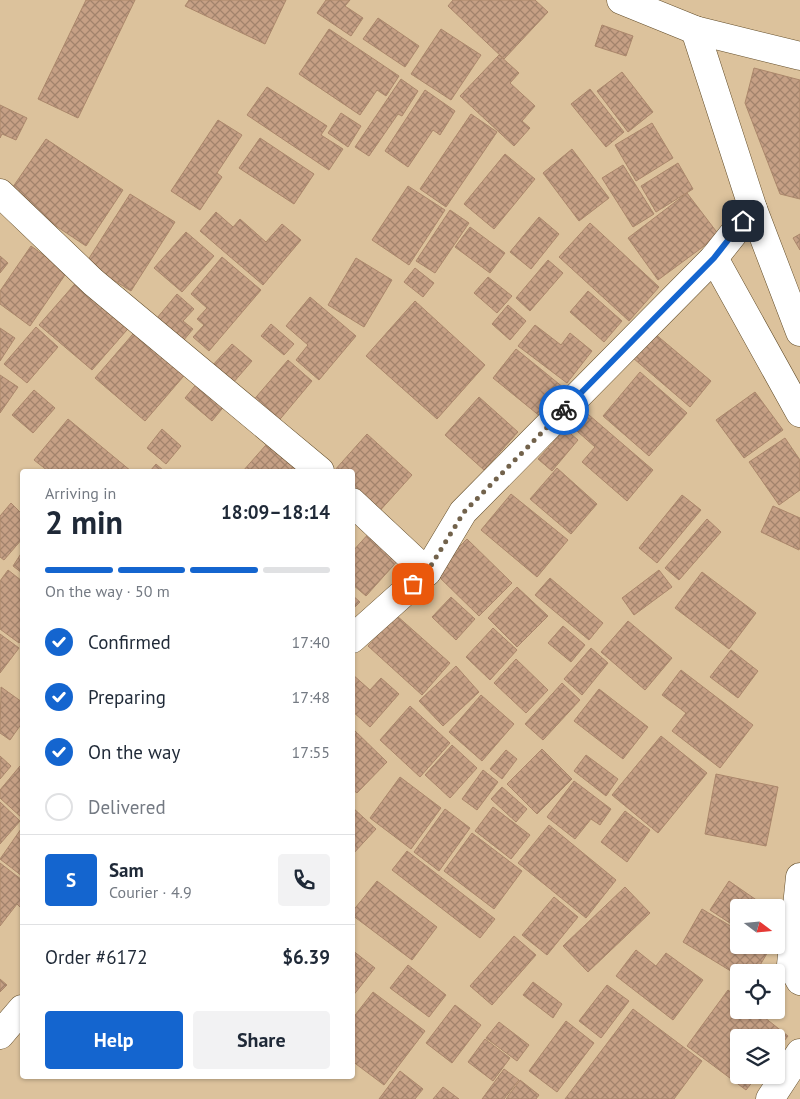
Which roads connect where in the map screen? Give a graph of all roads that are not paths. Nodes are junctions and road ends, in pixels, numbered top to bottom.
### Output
1 (621, 0) edge
2 (695, 30) junction
3 (800, 56) edge
4 (0, 193) edge
5 (753, 209) junction
6 (714, 258) junction
7 (800, 332) edge
8 (800, 413) edge
9 (318, 469) edge
10 (355, 505) edge
11 (427, 572) junction
12 (355, 635) edge
13 (800, 878) edge
14 (800, 981) edge
15 (20, 1011) edge
16 (0, 1035) edge
17 (800, 1053) edge
18 (770, 1099) edge

1 - 2 street
2 - 3 street
2 - 5 street
4 - 9 street
5 - 6 street
5 - 7 street
6 - 8 street
6 - 11 street
10 - 11 street
11 - 12 street
13 - 14 street
15 - 16 street
17 - 18 street

